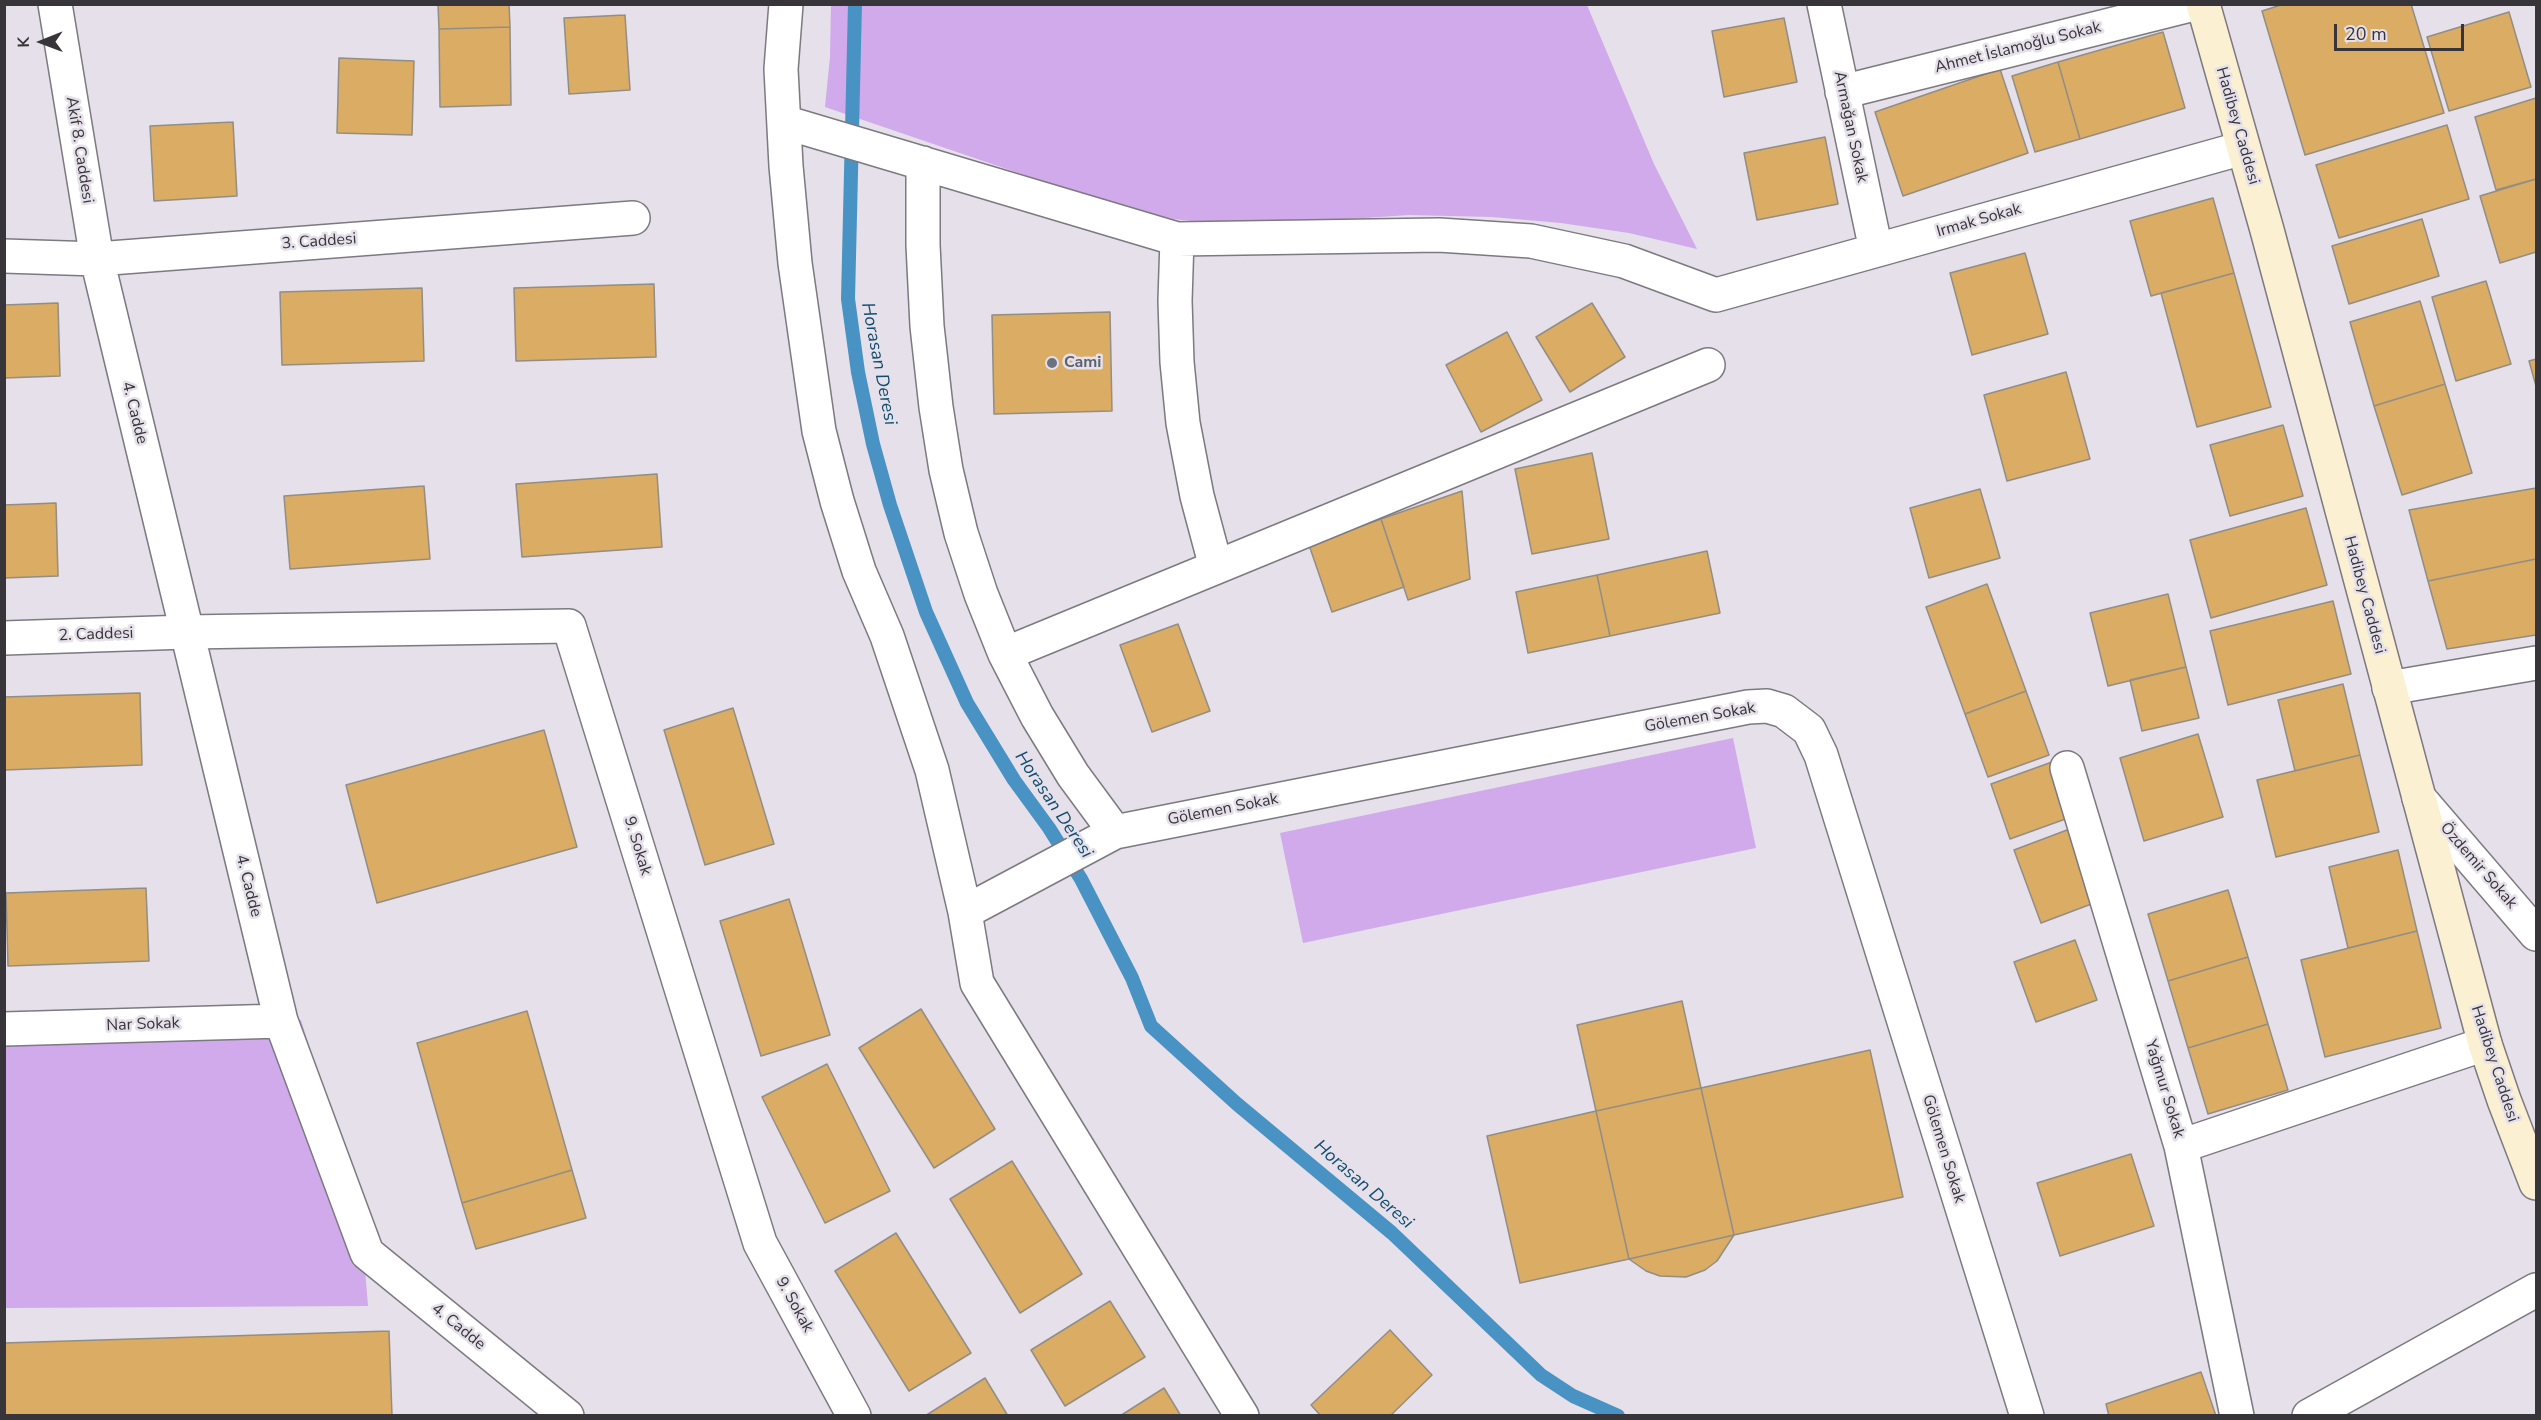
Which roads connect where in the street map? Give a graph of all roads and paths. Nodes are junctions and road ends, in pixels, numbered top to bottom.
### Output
1 (55, 4) edge
2 (786, 4) edge
3 (1824, 4) edge
4 (2194, 4) edge
5 (2203, 4) edge
6 (1842, 92) junction
7 (784, 122) junction
8 (2243, 148) junction
9 (923, 163) junction
10 (633, 218) dead end
11 (1177, 239) junction
12 (1876, 250) junction
13 (4, 256) edge
14 (97, 259) junction
15 (1708, 365) dead end
16 (1216, 567) junction
17 (187, 632) junction
18 (4, 638) edge
19 (1005, 654) junction
20 (2536, 663) edge
21 (2389, 688) junction
22 (2067, 768) dead end
23 (2419, 798) junction
24 (1114, 832) junction
25 (965, 912) junction
26 (2536, 934) edge
27 (281, 1021) junction
28 (4, 1029) edge
29 (2485, 1044) junction
30 (2181, 1146) junction
31 (2536, 1183) edge
32 (2536, 1290) edge
33 (2328, 1411) edge
34 (567, 1416) edge
35 (854, 1416) edge
36 (1242, 1416) edge
37 (2026, 1416) edge
38 (2237, 1416) edge

1 - 14 street, Akif 8. Caddesi
2 - 7 street
3 - 6 street, Armağan Sokak
4 - 6 street, Ahmet İslamoğlu Sokak
5 - 8 main road, Hadibey Caddesi
6 - 12 street, Armağan Sokak
7 - 9 street
7 - 25 street
8 - 12 street, Irmak Sokak
8 - 21 main road, Hadibey Caddesi
9 - 11 street
9 - 19 street
10 - 14 street, 3. Caddesi
11 - 12 street, Irmak Sokak
11 - 16 street
13 - 14 street, 3. Caddesi
14 - 17 street, 4. Cadde
15 - 16 street
16 - 19 street
17 - 18 street, 2. Caddesi
17 - 27 street, 4. Cadde
17 - 35 street, 9. Sokak
19 - 24 street
20 - 21 street
21 - 23 main road, Hadibey Caddesi
22 - 30 street, Yağmur Sokak
23 - 26 street, Özdemir Sokak
23 - 29 main road, Hadibey Caddesi
24 - 25 street, Gölemen Sokak
24 - 37 street, Gölemen Sokak
25 - 36 street
27 - 28 street, Nar Sokak
27 - 34 street, 4. Cadde
29 - 30 street
29 - 31 main road, Hadibey Caddesi
30 - 38 street, Yağmur Sokak
32 - 33 street

